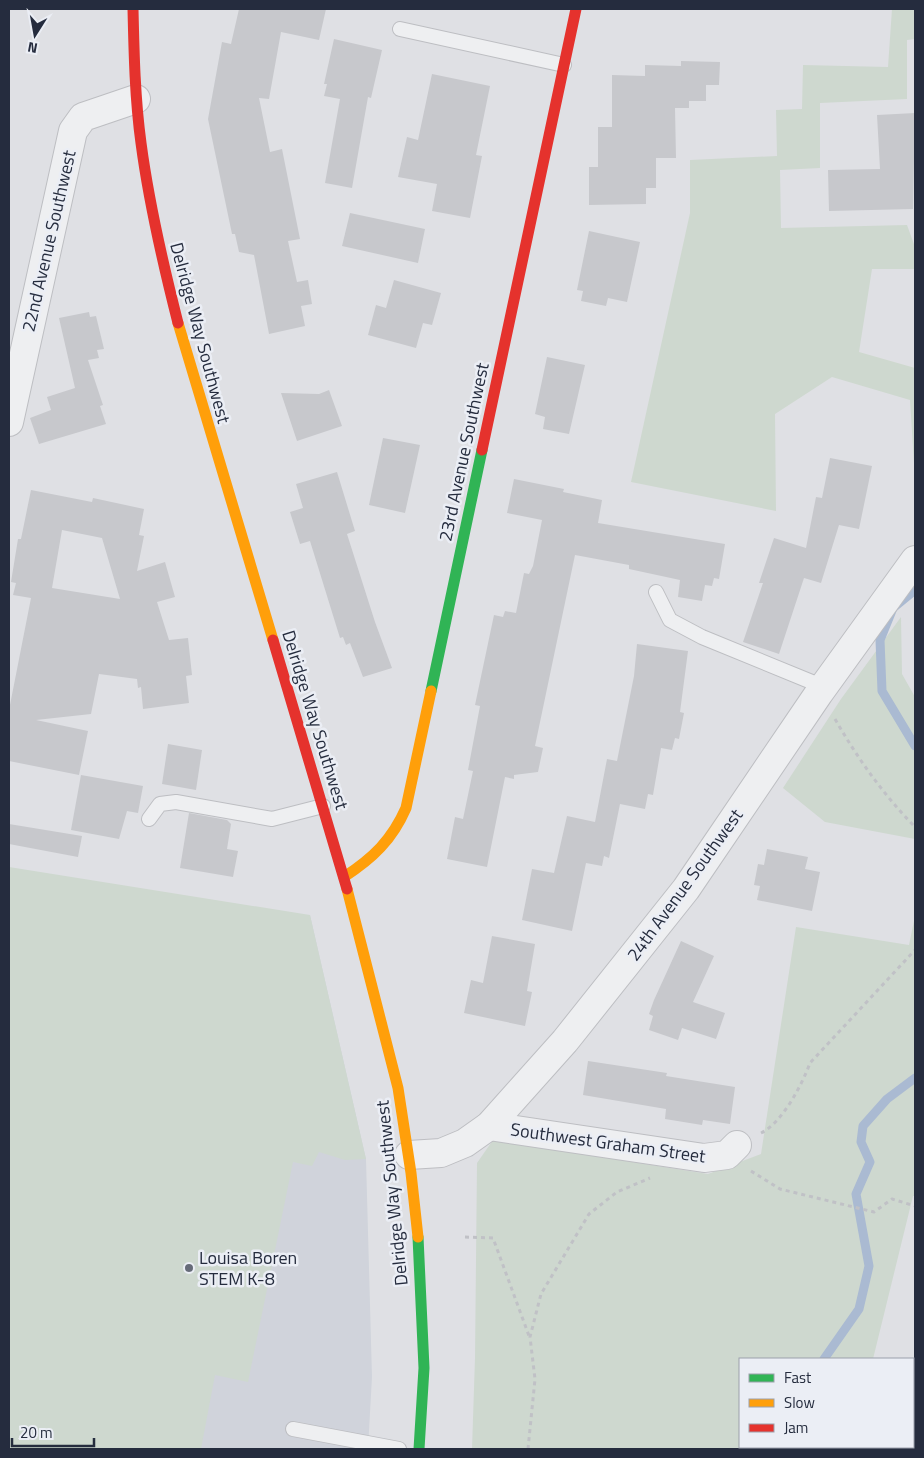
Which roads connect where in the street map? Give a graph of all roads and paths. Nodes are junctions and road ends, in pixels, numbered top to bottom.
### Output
1 (133, 9) edge
2 (576, 9) edge
3 (400, 29) dead end
4 (564, 65) junction
5 (136, 99) junction
6 (9, 422) edge
7 (915, 560) edge
8 (656, 592) dead end
9 (821, 690) junction
10 (323, 806) junction
11 (148, 819) dead end
12 (915, 827) edge
13 (344, 877) junction
14 (915, 950) edge
15 (488, 1126) junction
16 (732, 1150) junction
17 (409, 1155) junction
18 (657, 1176) dead end
19 (915, 1206) edge
20 (465, 1237) dead end
21 (530, 1337) junction
22 (293, 1429) dead end
23 (399, 1449) edge
24 (419, 1449) edge
25 (528, 1449) edge

1 - 5 main road, Delridge Way Southwest
2 - 4 main road, 23rd Avenue Southwest
3 - 4 lane
4 - 13 main road, 23rd Avenue Southwest
5 - 6 street, 22nd Avenue Southwest
5 - 10 main road, Delridge Way Southwest
7 - 9 street, 24th Avenue Southwest
8 - 9 lane
9 - 12 path
9 - 15 street, 24th Avenue Southwest
10 - 11 lane
10 - 13 main road, Delridge Way Southwest
13 - 17 main road, Delridge Way Southwest
14 - 16 path
15 - 16 street, Southwest Graham Street
15 - 17 street, 24th Avenue Southwest
16 - 19 path, Southwest Graham Street
17 - 24 main road, Delridge Way Southwest
18 - 21 path
20 - 21 path
21 - 25 path
22 - 23 lane

